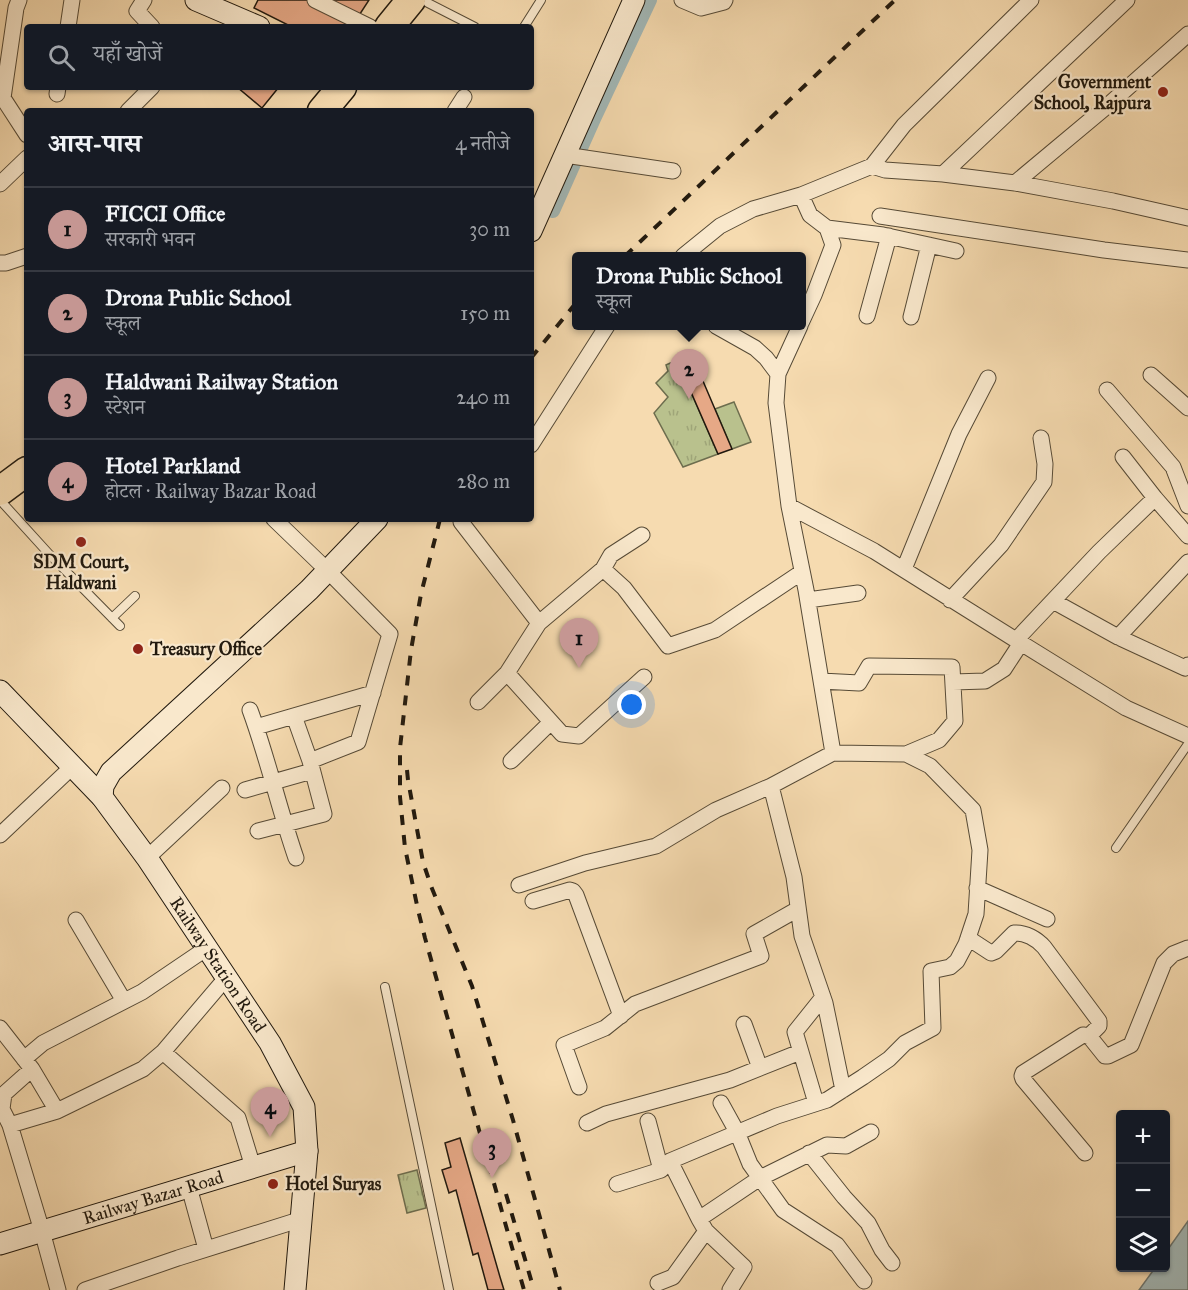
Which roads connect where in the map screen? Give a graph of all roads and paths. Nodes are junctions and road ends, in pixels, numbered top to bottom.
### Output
1 (19, 0) edge
2 (72, 0) edge
3 (144, 0) edge
4 (196, 0) edge
5 (315, 0) edge
6 (541, 0) edge
7 (634, 0) edge
8 (682, 0) edge
9 (725, 0) edge
10 (1031, 0) edge
11 (1128, 0) edge
12 (411, 9) edge
13 (68, 24) edge
14 (149, 24) edge
15 (252, 24) edge
16 (364, 24) edge
17 (464, 24) edge
18 (526, 24) edge
19 (1188, 34) edge
20 (6, 41) edge
21 (149, 90) edge
22 (340, 90) edge
23 (360, 90) edge
24 (464, 97) dead end
25 (131, 108) edge
26 (324, 108) edge
27 (344, 108) edge
28 (457, 108) edge
29 (24, 130) edge
30 (565, 155) junction
31 (24, 161) edge
32 (872, 166) junction
33 (674, 171) dead end
34 (943, 174) junction
35 (1016, 183) junction
36 (0, 184) edge
37 (801, 195) junction
38 (880, 216) dead end
39 (1188, 218) edge
40 (534, 224) edge
41 (827, 228) junction
42 (889, 236) junction
43 (929, 245) junction
44 (956, 251) dead end
45 (688, 252) edge
46 (24, 257) edge
47 (1188, 260) edge
48 (0, 263) edge
49 (806, 313) edge
50 (867, 316) dead end
51 (911, 317) dead end
52 (604, 330) edge
53 (723, 330) edge
54 (798, 330) edge
55 (778, 374) junction
56 (1151, 375) dead end
57 (988, 378) dead end
58 (1107, 390) dead end
59 (1188, 408) edge
60 (1041, 438) dead end
61 (534, 440) edge
62 (1123, 457) dead end
63 (24, 473) edge
64 (0, 490) edge
65 (1155, 498) junction
66 (0, 500) edge
67 (789, 506) junction
68 (1188, 506) edge
69 (277, 522) edge
70 (374, 522) edge
71 (462, 522) edge
72 (642, 535) dead end
73 (1188, 536) edge
74 (1188, 562) edge
75 (603, 569) junction
76 (904, 569) junction
77 (327, 570) junction
78 (802, 572) junction
79 (858, 593) dead end
80 (135, 596) dead end
81 (808, 600) junction
82 (950, 600) junction
83 (1053, 601) junction
84 (112, 618) junction
85 (538, 623) junction
86 (120, 626) dead end
87 (1118, 637) junction
88 (1018, 641) junction
89 (1188, 665) edge
90 (507, 673) junction
91 (644, 677) dead end
92 (821, 681) junction
93 (953, 682) junction
94 (0, 691) edge
95 (373, 693) junction
96 (478, 702) dead end
97 (250, 710) dead end
98 (294, 716) junction
99 (551, 722) junction
100 (256, 727) junction
101 (1188, 736) edge
102 (1188, 744) edge
103 (834, 753) junction
104 (906, 754) junction
105 (511, 761) dead end
106 (73, 766) junction
107 (311, 766) junction
108 (273, 782) junction
109 (771, 786) junction
110 (222, 788) dead end
111 (245, 790) dead end
112 (102, 797) junction
113 (284, 824) junction
114 (258, 831) dead end
115 (0, 835) edge
116 (1116, 848) dead end
117 (147, 858) junction
118 (296, 858) dead end
119 (519, 885) dead end
120 (977, 888) junction
121 (533, 901) dead end
122 (798, 909) junction
123 (1047, 919) dead end
124 (76, 920) dead end
125 (968, 938) junction
126 (207, 948) junction
127 (1188, 948) edge
128 (226, 978) junction
129 (385, 987) dead end
130 (823, 997) junction
131 (124, 1001) junction
132 (621, 1016) junction
133 (744, 1024) dead end
134 (0, 1029) edge
135 (1089, 1036) junction
136 (163, 1052) junction
137 (800, 1052) junction
138 (28, 1064) junction
139 (760, 1068) junction
140 (579, 1087) dead end
141 (843, 1090) junction
142 (721, 1103) dead end
143 (816, 1103) junction
144 (1, 1110) edge
145 (57, 1111) junction
146 (648, 1121) dead end
147 (587, 1123) dead end
148 (10, 1125) junction
149 (737, 1132) junction
150 (871, 1132) dead end
151 (307, 1151) junction
152 (1085, 1153) dead end
153 (809, 1154) junction
154 (666, 1165) junction
155 (253, 1167) junction
156 (760, 1178) junction
157 (617, 1184) dead end
158 (189, 1187) junction
159 (302, 1219) junction
160 (702, 1225) junction
161 (42, 1231) junction
162 (0, 1244) edge
163 (206, 1249) junction
164 (892, 1263) dead end
165 (864, 1281) dead end
166 (658, 1283) dead end
167 (58, 1290) edge
168 (85, 1290) edge
169 (295, 1290) edge
170 (449, 1290) edge
171 (730, 1290) edge

1 - 20 street
2 - 13 street
3 - 14 street
4 - 15 street
5 - 16 street
6 - 18 lane
7 - 30 street
8 - 9 street
10 - 32 street
11 - 34 street
12 - 17 lane
19 - 35 street
20 - 29 street
21 - 25 street
22 - 26 highway
23 - 27 highway
24 - 28 street
30 - 33 street
30 - 40 street
31 - 36 street
32 - 34 street
32 - 37 street
34 - 35 street
35 - 39 street
37 - 41 street
37 - 45 street
38 - 47 street
41 - 42 street
41 - 49 street
42 - 43 street
42 - 50 street
43 - 44 street
43 - 51 street
46 - 48 street
52 - 61 street
53 - 55 street
54 - 55 street
55 - 67 street
56 - 59 street
57 - 76 street
58 - 68 street
60 - 82 street
62 - 65 street
63 - 64 highway
65 - 73 street
65 - 83 street
66 - 84 lane
67 - 76 street
67 - 78 street
69 - 77 street
70 - 77 street
71 - 85 street
72 - 75 street
74 - 87 street
75 - 78 street
75 - 85 street
76 - 82 street
77 - 95 street
77 - 112 street
78 - 81 street
79 - 81 street
80 - 84 lane
81 - 92 street
82 - 88 street
83 - 87 street
83 - 88 street
84 - 86 lane
85 - 90 street
87 - 89 street
88 - 93 street
88 - 101 street
90 - 96 street
90 - 99 street
91 - 99 street
92 - 93 street
92 - 103 street
93 - 104 street
94 - 106 street, Railway Station Road
95 - 98 street
95 - 107 street
97 - 100 street
98 - 100 street
98 - 107 street
99 - 105 street
100 - 108 street
102 - 116 lane
103 - 104 street
103 - 109 street
104 - 120 street
106 - 112 street, Railway Station Road
106 - 115 street
107 - 108 street
107 - 113 street
108 - 111 street
108 - 113 street
109 - 119 street
109 - 122 street
110 - 117 street
112 - 117 street, Railway Station Road
113 - 114 street
113 - 118 street
117 - 126 street, Railway Station Road
120 - 123 street
120 - 125 street
121 - 132 street
122 - 130 street
122 - 132 street
124 - 131 street
125 - 135 street
125 - 141 street
126 - 128 street, Railway Station Road
126 - 131 street
127 - 135 street
128 - 136 street
128 - 151 street, Railway Station Road
129 - 170 lane
130 - 137 street
130 - 141 street
131 - 138 street
132 - 140 street
133 - 139 street
134 - 138 street
135 - 152 street
136 - 145 street
136 - 155 street
137 - 139 street
137 - 143 street
138 - 144 street
138 - 145 street
139 - 147 street
141 - 143 street
142 - 149 street
143 - 149 street
144 - 148 street
145 - 148 street
146 - 154 street
148 - 161 street
149 - 154 street
149 - 156 street
150 - 153 street
151 - 155 street, Railway Bazar Road
151 - 159 street, Railway Station Road
153 - 156 street
153 - 164 street
154 - 157 street
154 - 160 street
155 - 158 street, Railway Bazar Road
156 - 160 street
156 - 165 street
158 - 161 street, Railway Bazar Road
158 - 163 street
159 - 163 street
159 - 169 street, Railway Station Road
160 - 166 street
160 - 171 street
161 - 162 street, Railway Bazar Road
161 - 167 street
163 - 168 street

